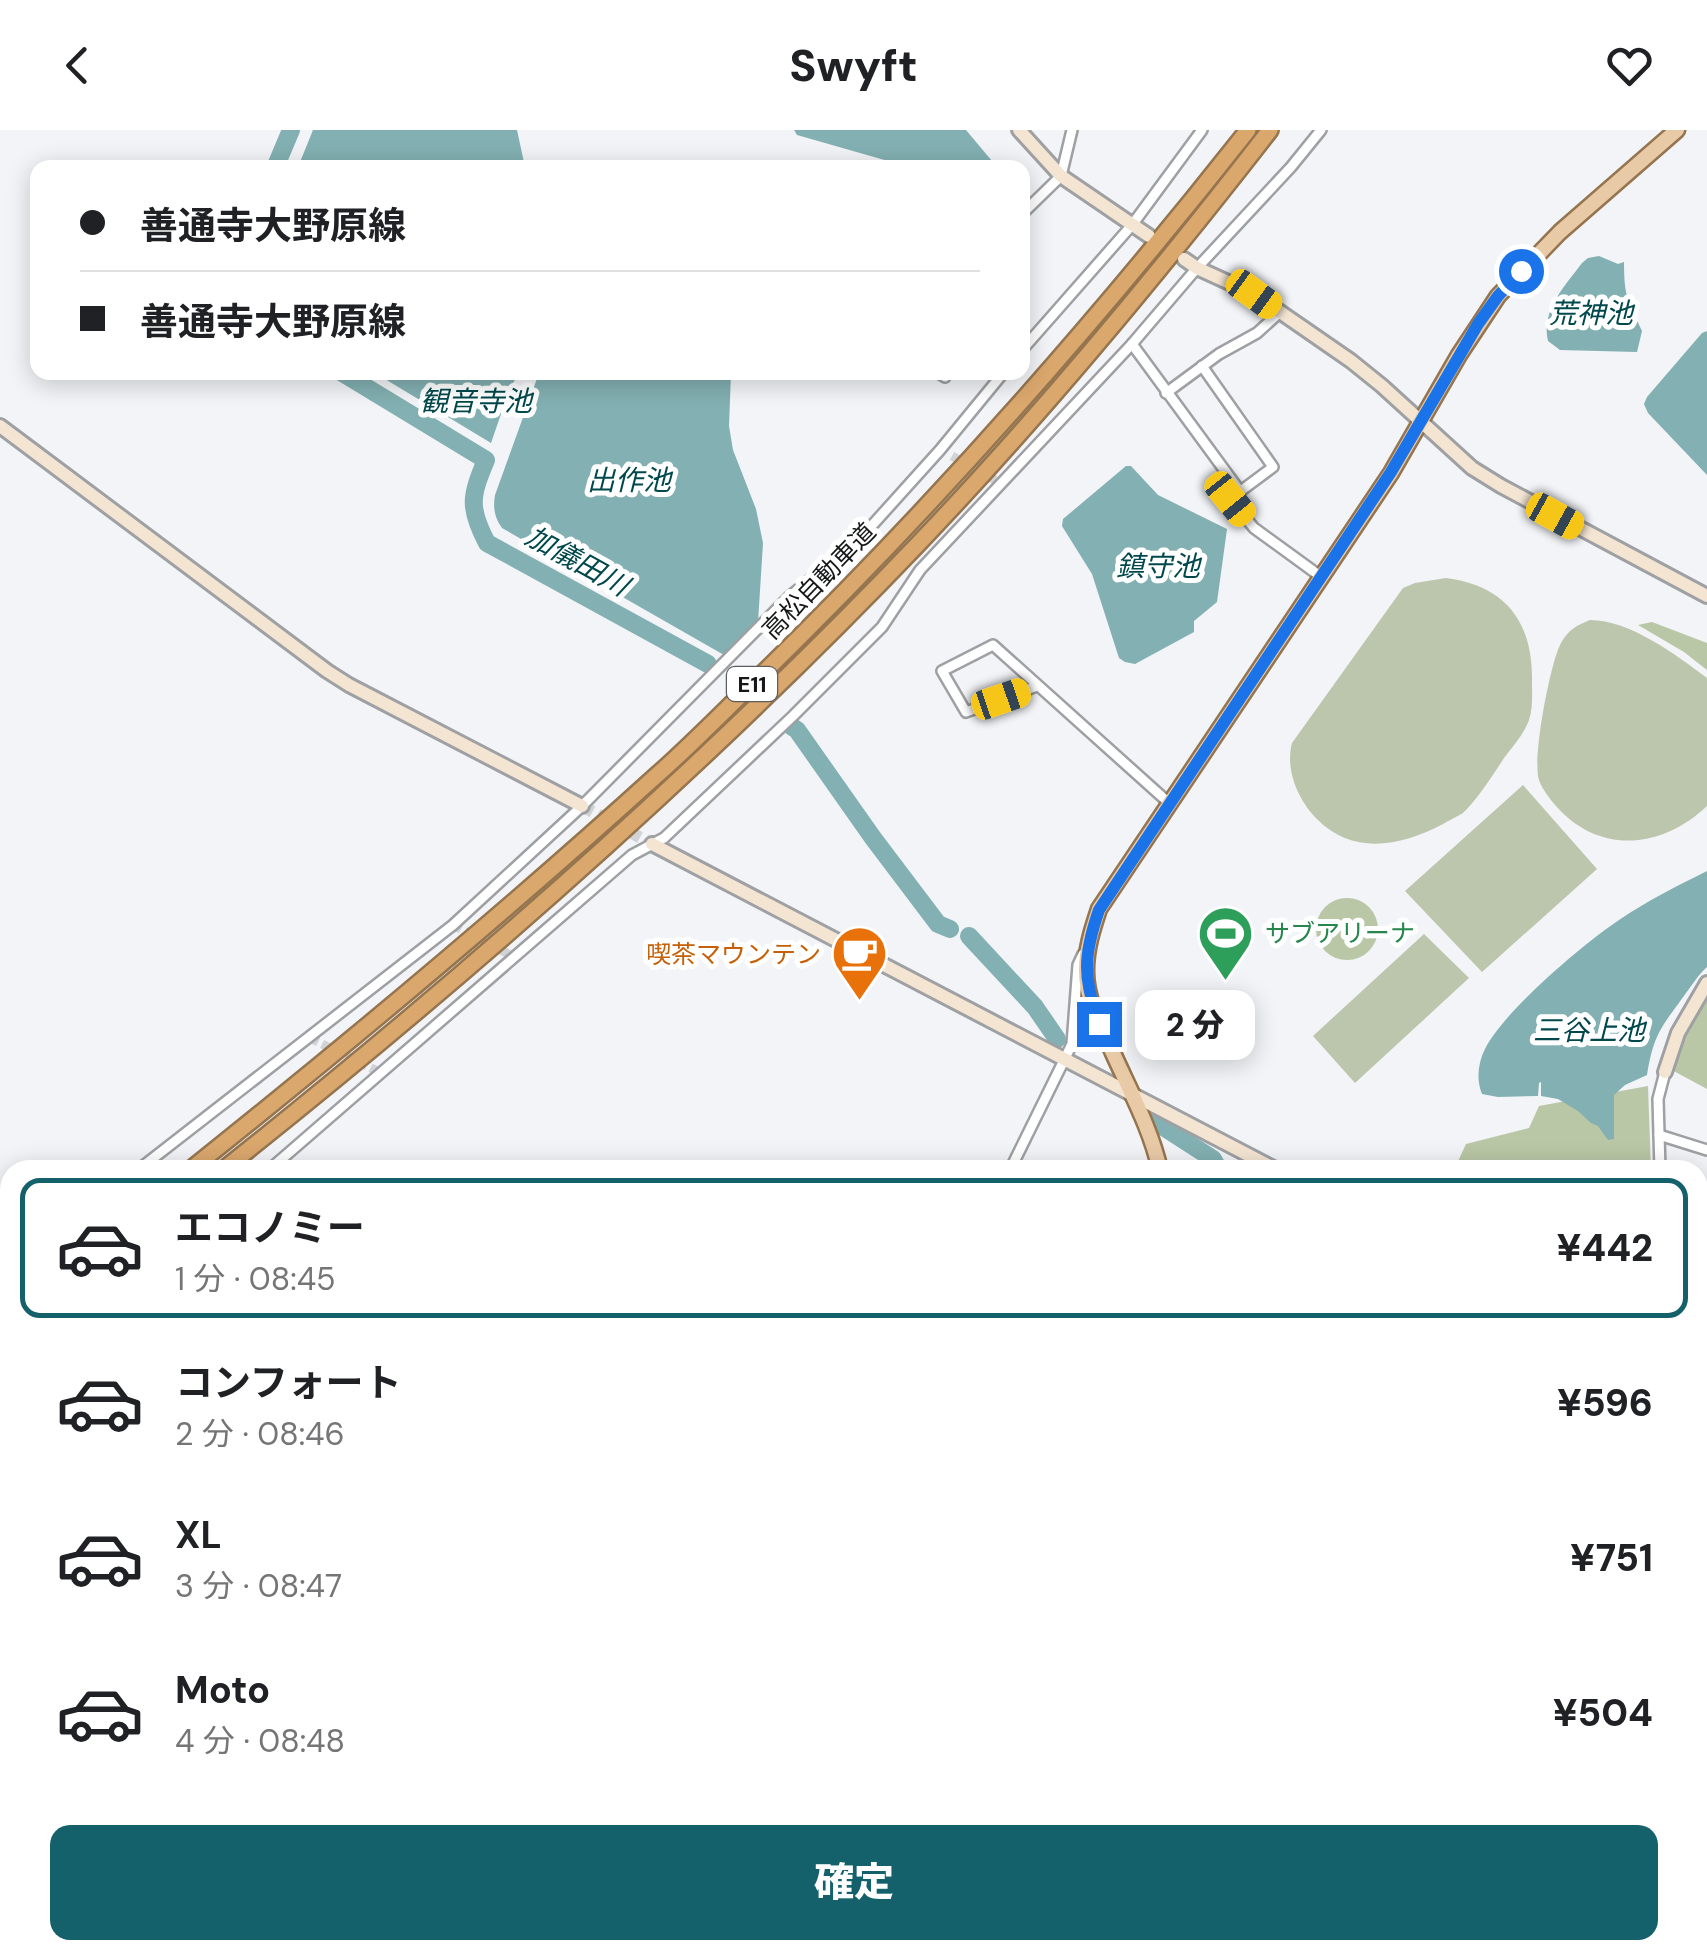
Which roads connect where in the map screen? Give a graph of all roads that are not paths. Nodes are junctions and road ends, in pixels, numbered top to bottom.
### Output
1 (1019, 130) edge
2 (1072, 130) edge
3 (1202, 130) edge
4 (1248, 130) edge
5 (1270, 130) edge
6 (1321, 130) edge
7 (1677, 130) edge
8 (1061, 176) junction
9 (1030, 206) edge
10 (1132, 225) junction
11 (1149, 236) dead end
12 (1184, 259) dead end
13 (1197, 268) junction
14 (1280, 313) junction
15 (1030, 341) edge
16 (1132, 344) junction
17 (1202, 366) junction
18 (997, 380) edge
19 (1166, 393) junction
20 (1421, 421) junction
21 (0, 426) edge
22 (940, 450) junction
23 (952, 456) tunnel mouth
24 (1240, 490) junction
25 (1320, 576) junction
26 (1707, 596) edge
27 (1037, 686) junction
28 (1169, 803) junction
29 (582, 806) junction
30 (652, 844) junction
31 (1088, 944) junction
32 (1707, 983) edge
33 (1066, 1059) junction
34 (1665, 1072) joint
35 (1131, 1092) junction
36 (1659, 1134) junction
37 (1707, 1150) edge
38 (151, 1160) edge
39 (202, 1160) edge
40 (236, 1160) edge
41 (281, 1160) edge
42 (1015, 1160) edge
43 (1157, 1160) edge
44 (1258, 1160) edge
45 (1660, 1160) edge

1 - 8 street
2 - 8 street
3 - 10 street
4 - 39 highway, 高松自動車道 / E11
5 - 40 highway, 高松自動車道 / E11
6 - 13 street
7 - 20 main road
8 - 9 street
8 - 10 street
10 - 11 street
10 - 15 street
12 - 13 street
13 - 14 street
13 - 16 street
14 - 17 street
14 - 20 street
16 - 19 street
16 - 30 street
17 - 19 street
17 - 24 street
18 - 22 street
19 - 24 street
20 - 25 main road
20 - 26 street
21 - 29 street
22 - 23 street
22 - 29 street
24 - 25 street
25 - 28 main road
27 - 27 street
27 - 28 street
28 - 31 main road
29 - 38 street
30 - 33 street
30 - 41 street
31 - 33 street
31 - 35 main road
32 - 34 street
33 - 35 street
33 - 42 street
34 - 36 street
35 - 43 main road
35 - 44 street
36 - 37 street
36 - 45 street

